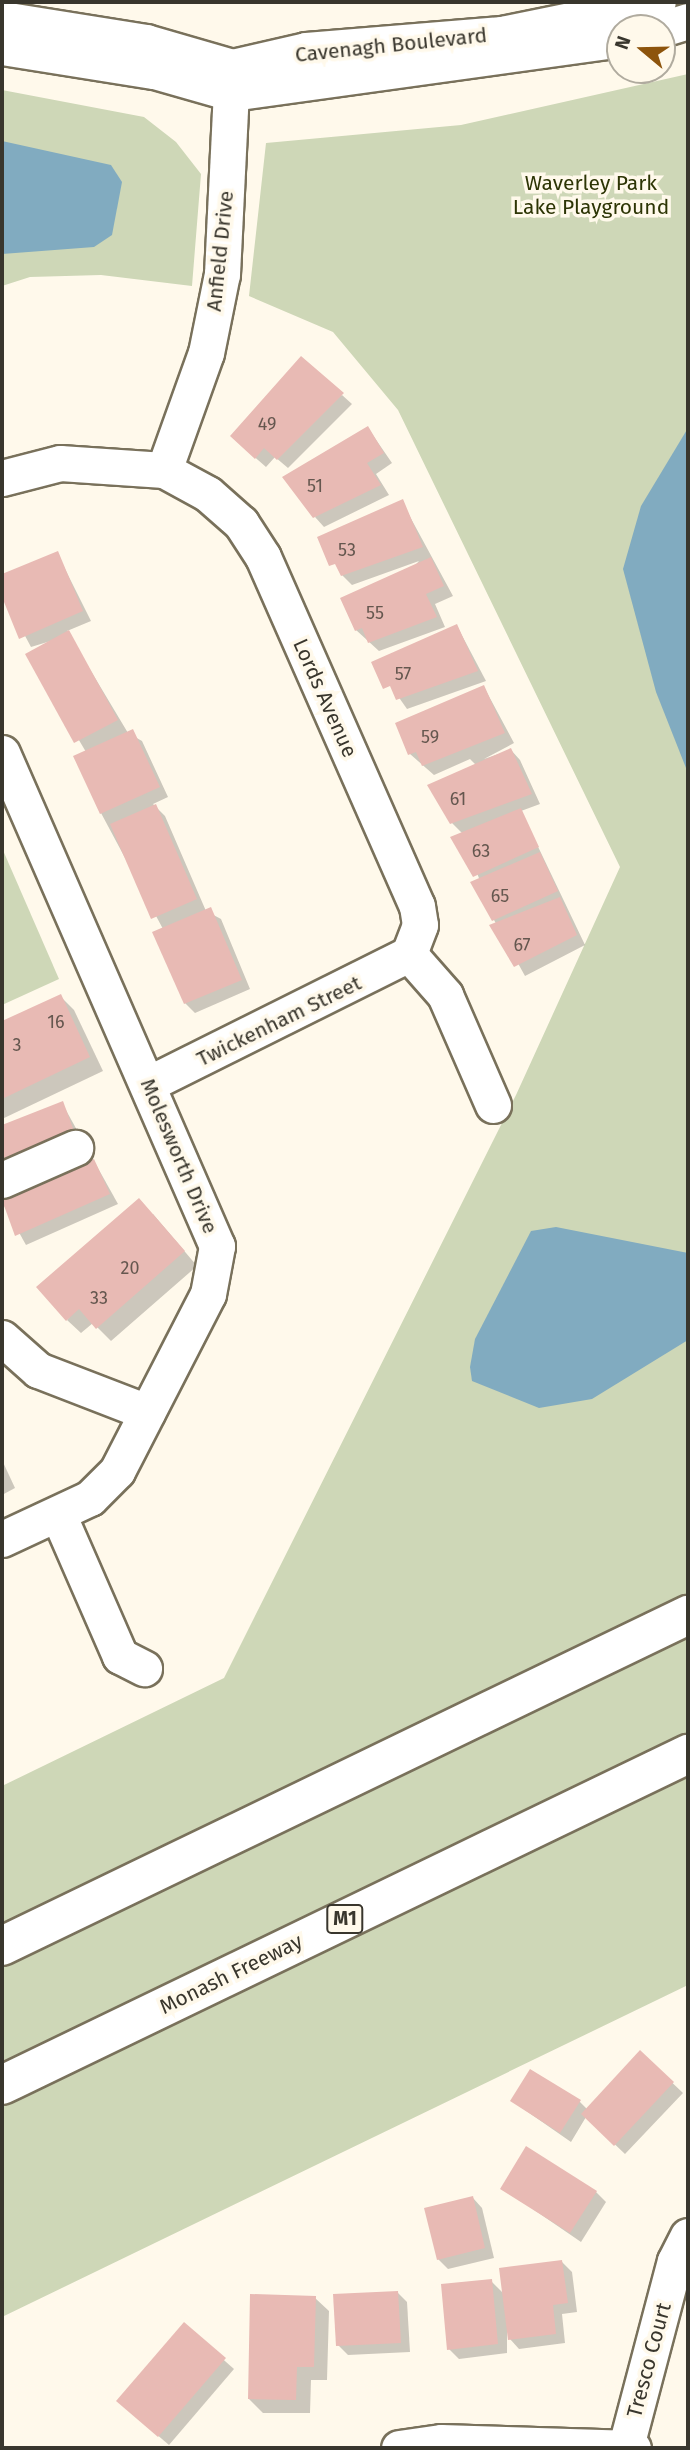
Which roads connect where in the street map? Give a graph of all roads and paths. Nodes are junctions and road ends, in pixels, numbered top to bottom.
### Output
1 (658, 2) edge
2 (2, 19) edge
3 (606, 41) edge
4 (2, 47) edge
5 (232, 80) junction
6 (164, 470) junction
7 (2, 478) edge
8 (2, 753) edge
9 (408, 954) junction
10 (148, 1084) junction
11 (493, 1105) dead end
12 (75, 1148) dead end
13 (2, 1180) edge
14 (2, 1338) edge
15 (147, 1412) junction
16 (58, 1514) junction
17 (2, 1539) edge
18 (688, 1615) edge
19 (145, 1668) dead end
20 (688, 1754) edge
21 (2, 1945) edge
22 (2, 2085) edge
23 (688, 2236) edge
24 (629, 2447) edge
25 (399, 2448) edge

1 - 5 street, Cavenagh Boulevard
2 - 5 street, Cavenagh Boulevard
3 - 5 street, Cavenagh Boulevard
4 - 5 street, Cavenagh Boulevard
5 - 6 street, Anfield Drive
6 - 7 street, Lords Avenue
6 - 9 street, Lords Avenue
8 - 10 street, Molesworth Drive
9 - 10 street, Twickenham Street
9 - 11 street
10 - 15 street, Molesworth Drive
12 - 13 street
14 - 15 street
15 - 16 street, Molesworth Drive
16 - 17 street, Molesworth Drive
16 - 19 street
18 - 21 highway
20 - 22 highway, Monash Freeway / M1
23 - 24 street, Tresco Court
24 - 25 street

